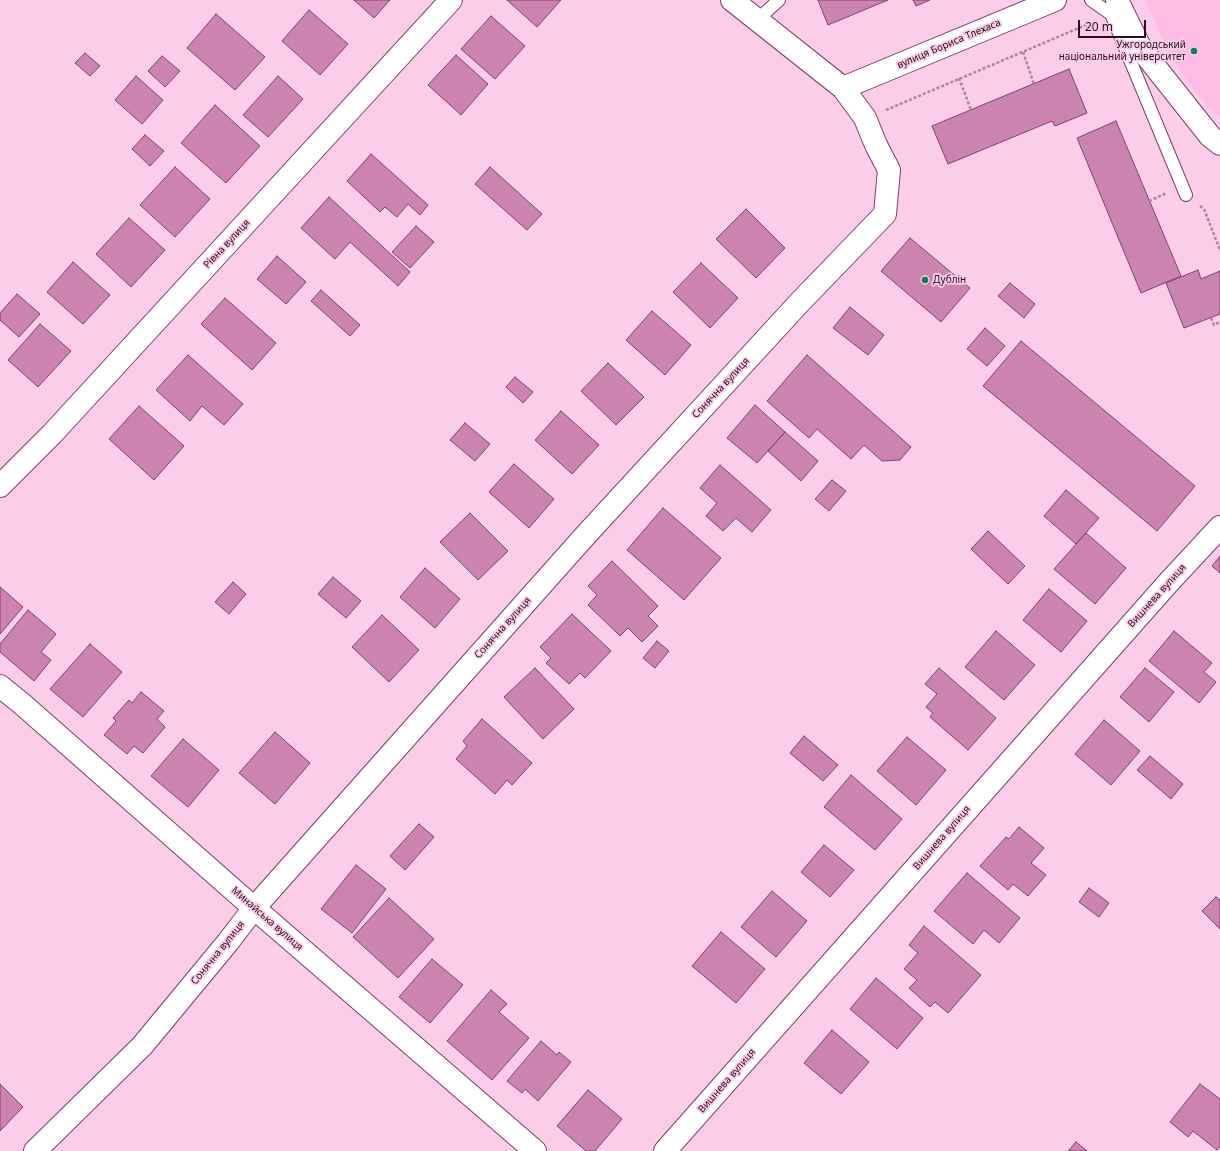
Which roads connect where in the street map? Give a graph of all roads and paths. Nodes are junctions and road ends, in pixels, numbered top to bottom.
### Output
1 (451, 0) edge
2 (732, 0) edge
3 (779, 0) edge
4 (1055, 0) edge
5 (1091, 0) edge
6 (1116, 10) edge
7 (757, 20) junction
8 (1023, 52) junction
9 (959, 78) junction
10 (1034, 84) dead end
11 (843, 88) junction
12 (971, 110) dead end
13 (865, 118) junction
14 (1220, 144) edge
15 (1186, 195) joint
16 (1220, 250) edge
17 (1211, 318) dead end
18 (1220, 322) edge
19 (0, 486) edge
20 (1220, 527) edge
21 (0, 686) edge
22 (254, 908) junction
23 (35, 1151) edge
24 (535, 1151) edge
25 (665, 1151) edge

1 - 19 street, Рівна вулиця
2 - 7 street, Сонячна вулиця
3 - 7 lane
4 - 11 street, вулиця Бориса Тлехаса
5 - 6 lane
6 - 8 path
6 - 14 street
6 - 15 lane
7 - 11 street, Сонячна вулиця
8 - 9 path
8 - 10 path
9 - 12 path
9 - 13 path
11 - 13 street, Сонячна вулиця
13 - 22 street, Сонячна вулиця
15 - 16 path
17 - 18 path
20 - 25 street, Вишнева вулиця
21 - 22 street, Минайська вулиця
22 - 23 street, Сонячна вулиця
22 - 24 street, Минайська вулиця

